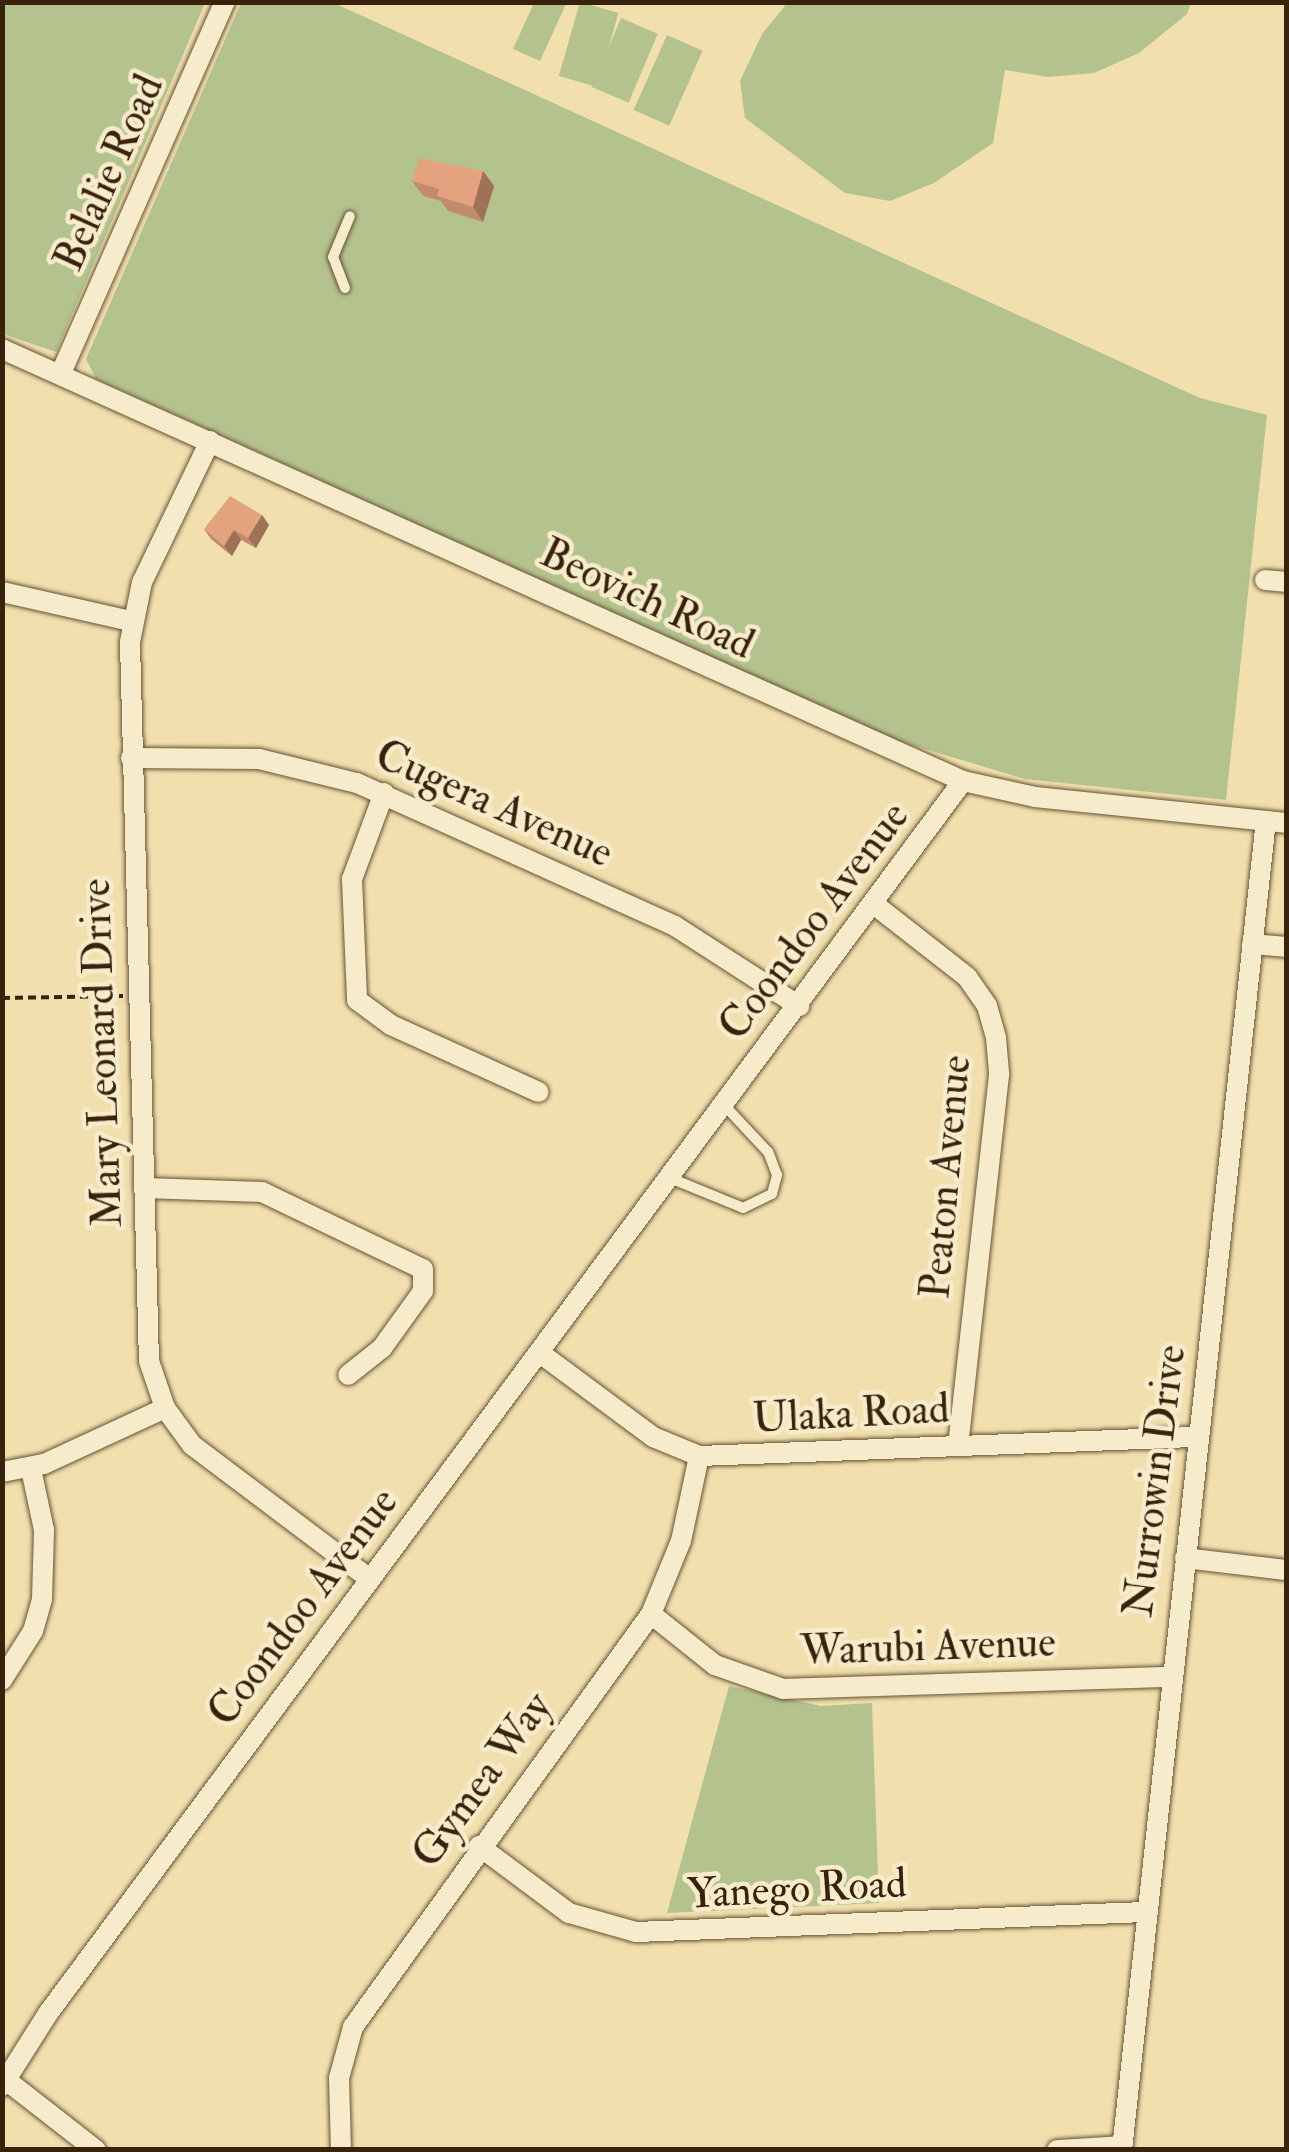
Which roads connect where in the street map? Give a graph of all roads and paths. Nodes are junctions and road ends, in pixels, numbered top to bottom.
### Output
1 (225, 2) edge
2 (350, 216) dead end
3 (345, 288) dead end
4 (2, 349) edge
5 (62, 373) junction
6 (210, 441) junction
7 (2, 592) edge
8 (131, 622) junction
9 (131, 758) junction
10 (963, 781) junction
11 (384, 793) junction
12 (1276, 822) edge
13 (875, 905) junction
14 (1252, 944) junction
15 (1286, 947) edge
16 (138, 995) junction
17 (2, 998) edge
18 (800, 1006) junction
19 (539, 1092) dead end
20 (724, 1105) junction
21 (670, 1178) junction
22 (145, 1188) junction
23 (540, 1353) junction
24 (348, 1375) dead end
25 (165, 1408) junction
26 (1198, 1436) junction
27 (958, 1446) junction
28 (699, 1456) junction
29 (31, 1469) junction
30 (2, 1472) edge
31 (1185, 1558) junction
32 (1286, 1570) edge
33 (370, 1579) junction
34 (651, 1614) junction
35 (1170, 1677) junction
36 (2, 1680) edge
37 (480, 1846) junction
38 (1144, 1912) junction
39 (4, 2083) edge
40 (1122, 2148) edge
41 (96, 2150) edge
42 (341, 2150) edge
43 (1057, 2150) edge

1 - 5 street, Belalie Road
2 - 3 lane
4 - 5 street, Beovich Road
5 - 6 street, Beovich Road
6 - 8 street, Mary Leonard Drive
6 - 10 street, Beovich Road
7 - 8 street
8 - 9 street, Mary Leonard Drive
9 - 11 street, Cugera Avenue
9 - 16 street, Mary Leonard Drive
10 - 12 street, Beovich Road
10 - 13 street, Coondoo Avenue
11 - 18 street, Cugera Avenue
11 - 19 street
12 - 14 street, Nurrowin Drive
13 - 18 street, Coondoo Avenue
13 - 27 street, Peaton Avenue
14 - 15 street
14 - 26 street, Nurrowin Drive
16 - 17 path
16 - 22 street, Mary Leonard Drive
18 - 20 street, Coondoo Avenue
20 - 21 street, Coondoo Avenue
20 - 21 lane, Coondoo Avenue
21 - 23 street, Coondoo Avenue
22 - 24 street
22 - 25 street, Mary Leonard Drive
23 - 28 street, Ulaka Road
23 - 33 street, Coondoo Avenue
25 - 29 street
25 - 33 street, Mary Leonard Drive
26 - 27 street, Ulaka Road
26 - 31 street, Nurrowin Drive
27 - 28 street, Ulaka Road
28 - 34 street, Gymea Way
29 - 30 street
29 - 36 street
31 - 32 street
31 - 35 street, Nurrowin Drive
33 - 39 street, Coondoo Avenue
34 - 35 street, Warubi Avenue
34 - 37 street, Gymea Way
35 - 38 street, Nurrowin Drive
37 - 38 street, Yanego Road
37 - 42 street, Gymea Way
38 - 40 street, Nurrowin Drive
39 - 41 street
40 - 43 street

